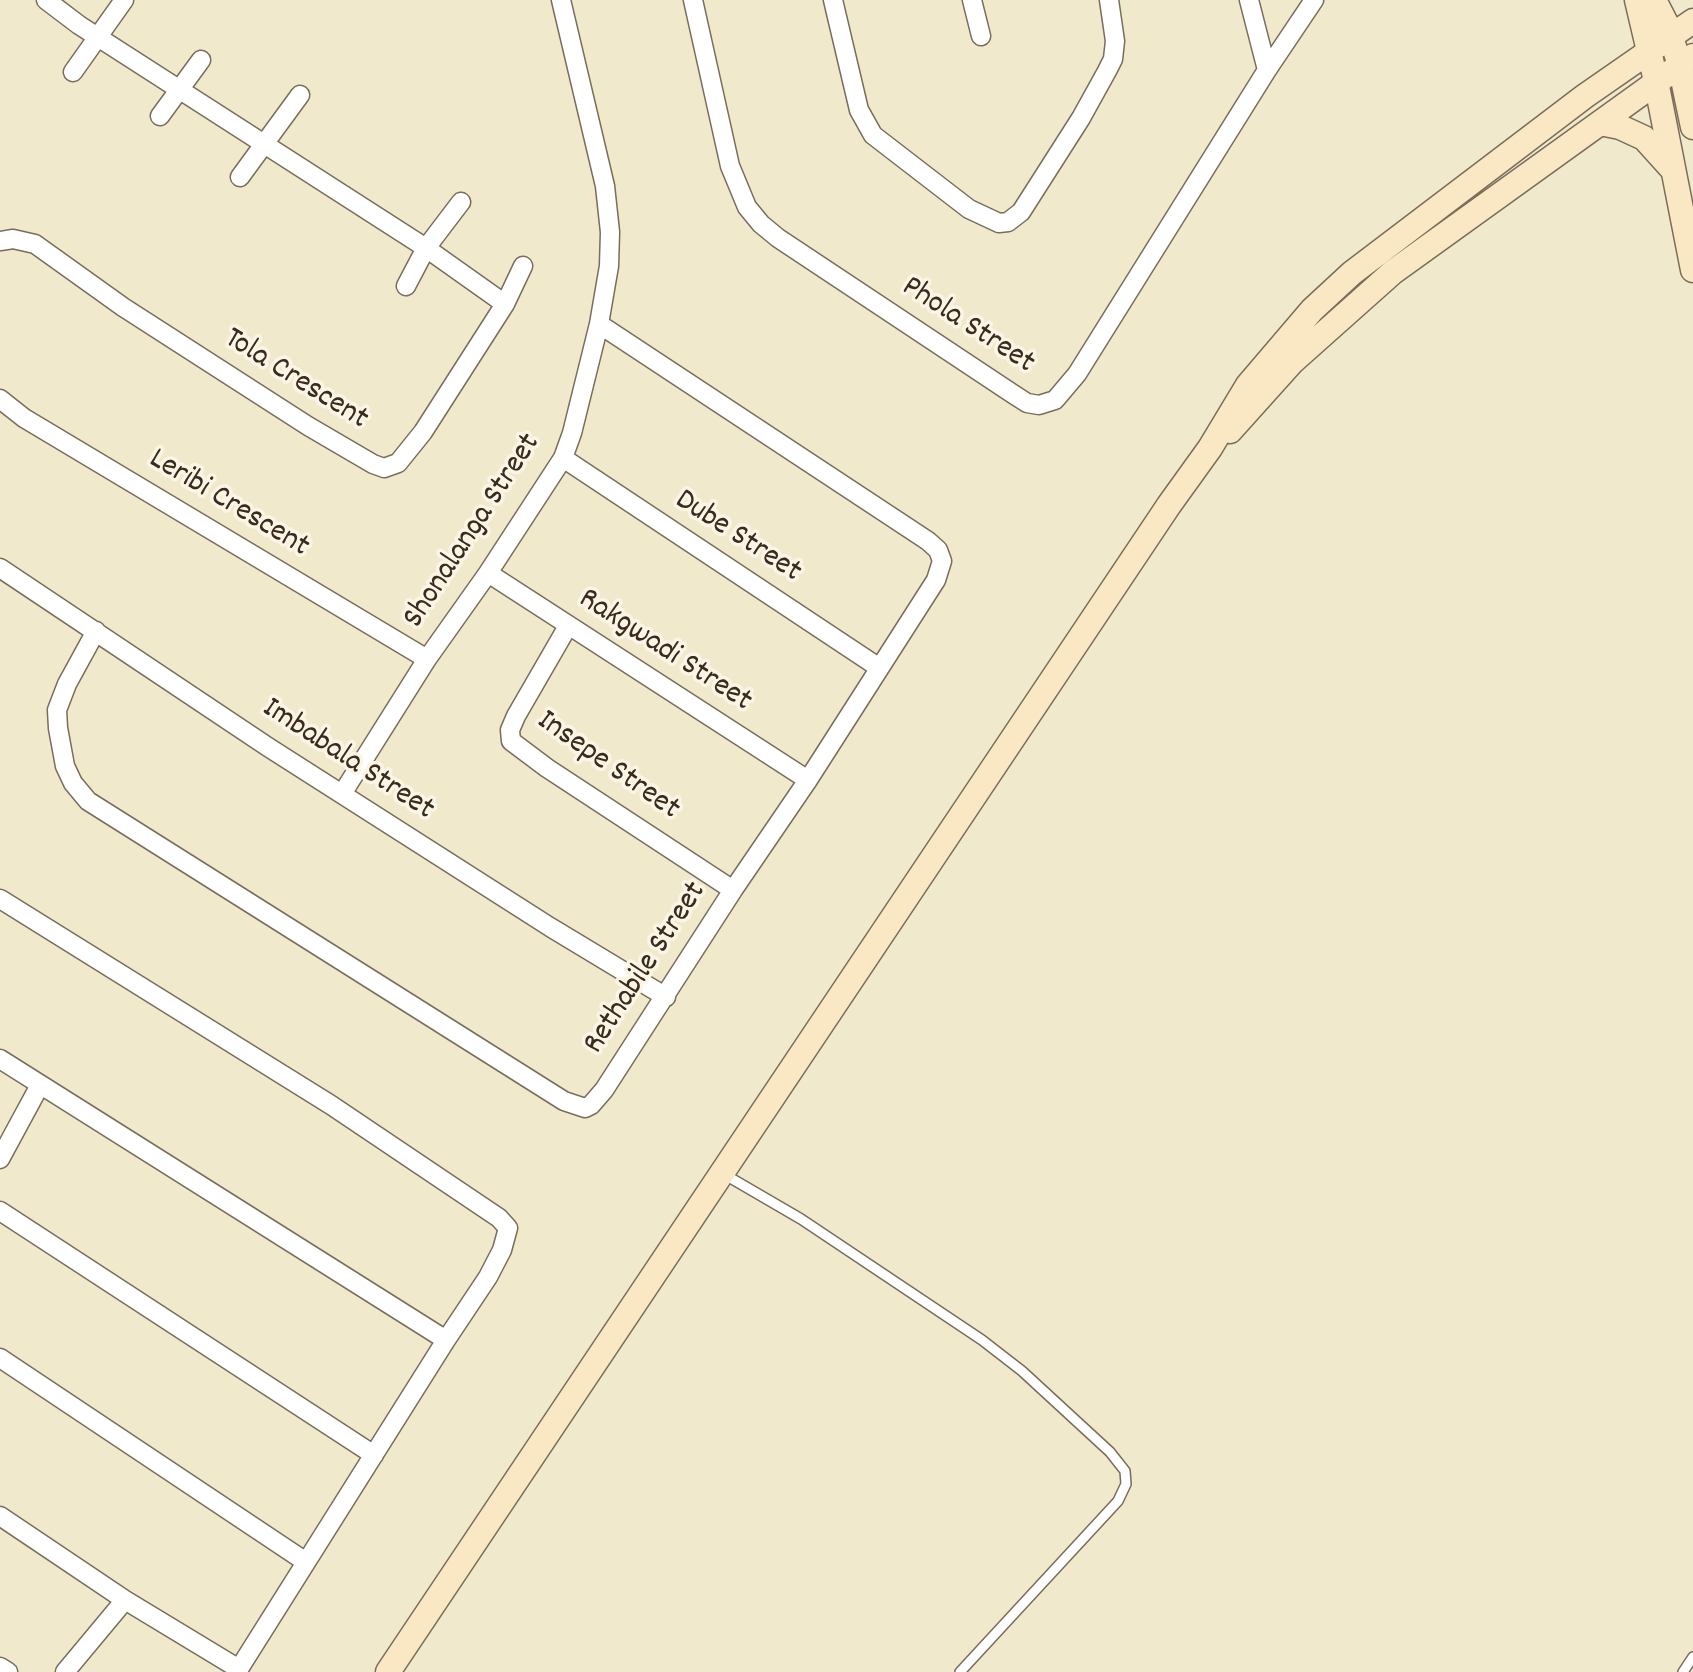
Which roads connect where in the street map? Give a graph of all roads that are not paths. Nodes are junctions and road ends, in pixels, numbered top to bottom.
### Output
1 (46, 0) edge
2 (124, 0) edge
3 (561, 0) edge
4 (693, 0) edge
5 (833, 0) edge
6 (972, 0) edge
7 (1109, 0) edge
8 (1249, 0) edge
9 (1314, 0) edge
10 (1637, 0) edge
11 (1654, 0) edge
12 (1693, 21) edge
13 (981, 36) dead end
14 (99, 37) junction
15 (1671, 37) junction
16 (1648, 52) junction
17 (201, 60) dead end
18 (1687, 60) edge
19 (1267, 70) junction
20 (73, 72) dead end
21 (1656, 81) junction
22 (179, 89) junction
23 (300, 95) dead end
24 (160, 116) dead end
25 (1600, 123) junction
26 (1693, 127) edge
27 (264, 144) junction
28 (1674, 171) junction
29 (240, 177) dead end
30 (461, 202) dead end
31 (0, 241) edge
32 (426, 248) junction
33 (523, 266) dead end
34 (1693, 270) edge
35 (406, 286) dead end
36 (505, 304) junction
37 (599, 324) junction
38 (0, 399) edge
39 (1210, 448) junction
40 (563, 458) junction
41 (0, 568) edge
42 (488, 573) junction
43 (568, 626) junction
44 (96, 631) junction
45 (427, 659) junction
46 (878, 667) junction
47 (808, 780) junction
48 (342, 794) junction
49 (733, 890) junction
50 (0, 899) edge
51 (666, 997) junction
52 (0, 1059) edge
53 (40, 1085) junction
54 (0, 1159) edge
55 (722, 1173) junction
56 (0, 1211) edge
57 (446, 1340) junction
58 (0, 1358) edge
59 (374, 1455) junction
60 (0, 1516) edge
61 (306, 1562) junction
62 (125, 1600) junction
63 (1693, 1657) edge
64 (0, 1667) edge
65 (238, 1671) edge
66 (8, 1672) edge
67 (65, 1672) edge
68 (388, 1672) edge
69 (960, 1672) edge
70 (1683, 1672) edge

1 - 14 street
2 - 14 street
3 - 37 street, Shonalanga Street
4 - 19 street, Phola Street
5 - 7 street
6 - 13 street
8 - 19 street
9 - 19 street, Phola Street
10 - 16 main road
11 - 15 main road
12 - 15 main road
14 - 20 street
14 - 22 street
15 - 16 main road
15 - 18 main road
16 - 21 main road
16 - 39 main road
17 - 22 street
18 - 21 main road
18 - 26 main road
21 - 25 main road
21 - 28 main road
22 - 24 street
22 - 27 street
23 - 27 street
25 - 28 main road
25 - 39 main road
27 - 29 street
27 - 32 street
28 - 34 main road
30 - 32 street
31 - 36 street, Tola Crescent
32 - 35 street
32 - 36 street
33 - 36 street, Tola Crescent
37 - 40 street, Shonalanga Street
37 - 46 street, Rethabile Street
38 - 45 street, Leribi Crescent
39 - 55 main road
40 - 42 street, Shonalanga Street
40 - 46 street, Dube Street
41 - 44 street, Imbabala Street
42 - 43 street, Rakgwadi Street
42 - 45 street, Shonalanga Street
43 - 47 street, Rakgwadi Street
43 - 49 street, Insepe Street
44 - 48 street, Imbabala Street
44 - 51 street, Rethabile Street
45 - 48 street, Shonalanga Street
46 - 47 street, Rethabile Street
47 - 49 street, Rethabile Street
48 - 51 street, Imbabala Street
49 - 51 street, Rethabile Street
50 - 57 street
52 - 53 street
53 - 54 street
53 - 57 street
55 - 68 main road
55 - 69 lane
56 - 59 street
57 - 59 street
58 - 61 street
59 - 61 street
60 - 62 street
61 - 65 street
62 - 65 street
62 - 67 street
63 - 70 lane
64 - 66 street

